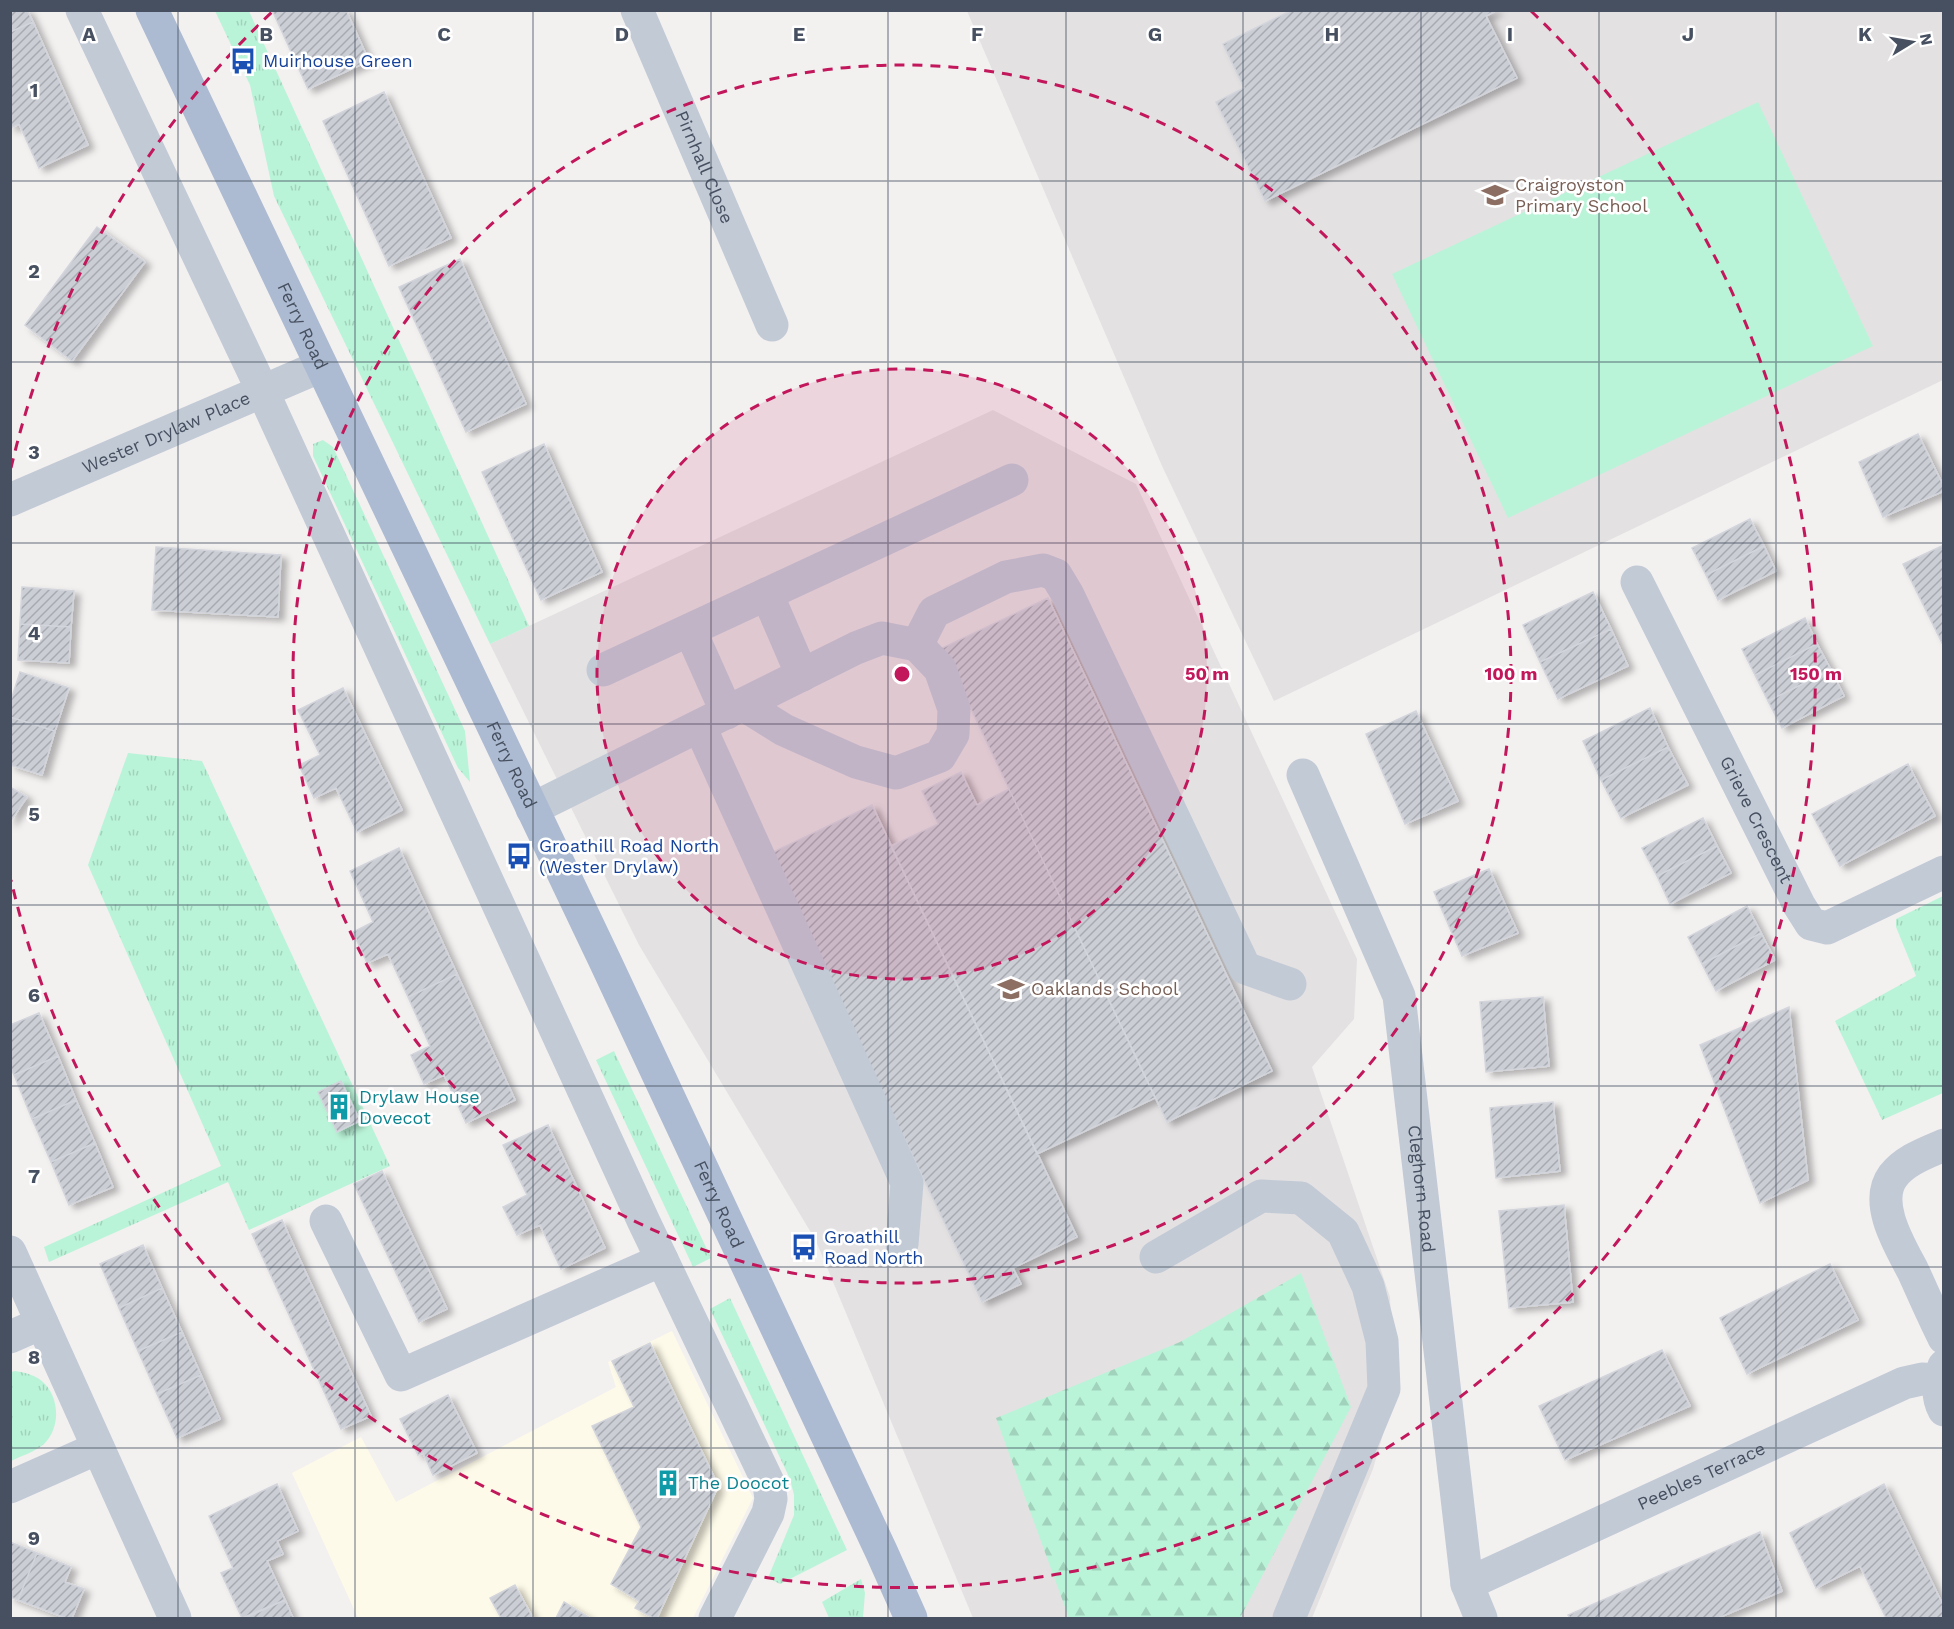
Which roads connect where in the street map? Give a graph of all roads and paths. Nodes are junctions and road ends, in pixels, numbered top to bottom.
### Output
1 (82, 10) edge
2 (152, 10) edge
3 (637, 10) edge
4 (772, 325) dead end
5 (321, 366) junction
6 (263, 392) junction
7 (1012, 480) dead end
8 (10, 500) edge
9 (1637, 582) dead end
10 (767, 594) junction
11 (690, 630) junction
12 (917, 645) junction
13 (603, 670) dead end
14 (802, 675) junction
15 (723, 715) junction
16 (1303, 775) dead end
17 (532, 809) junction
18 (1944, 872) edge
19 (1290, 984) dead end
20 (1944, 1145) edge
21 (326, 1221) dead end
22 (902, 1244) dead end
23 (10, 1252) edge
24 (1156, 1257) dead end
25 (662, 1260) junction
26 (42, 1323) junction
27 (10, 1337) edge
28 (1944, 1338) edge
29 (1942, 1385) edge
30 (98, 1448) junction
31 (10, 1487) edge
32 (1467, 1584) junction
33 (176, 1618) edge
34 (715, 1618) edge
35 (911, 1618) edge
36 (1289, 1618) edge
37 (1481, 1618) edge

1 - 6 street
2 - 5 main road, Ferry Road
3 - 4 street, Pirnhall Close
5 - 6 street, Wester Drylaw Place
5 - 17 main road, Ferry Road
6 - 8 street, Wester Drylaw Place
6 - 25 street
7 - 10 street
9 - 18 street, Grieve Crescent
10 - 11 street
10 - 14 street
11 - 13 street
11 - 15 street
12 - 14 street
12 - 15 street
12 - 19 street
14 - 15 street
15 - 17 street
15 - 22 street
16 - 32 street, Cleghorn Road
17 - 35 main road, Ferry Road
20 - 28 street
21 - 25 street
23 - 26 street
24 - 36 street
25 - 34 street
26 - 27 street
26 - 30 street
29 - 32 street, Peebles Terrace
30 - 31 street
30 - 33 street
32 - 37 street, Cleghorn Road

